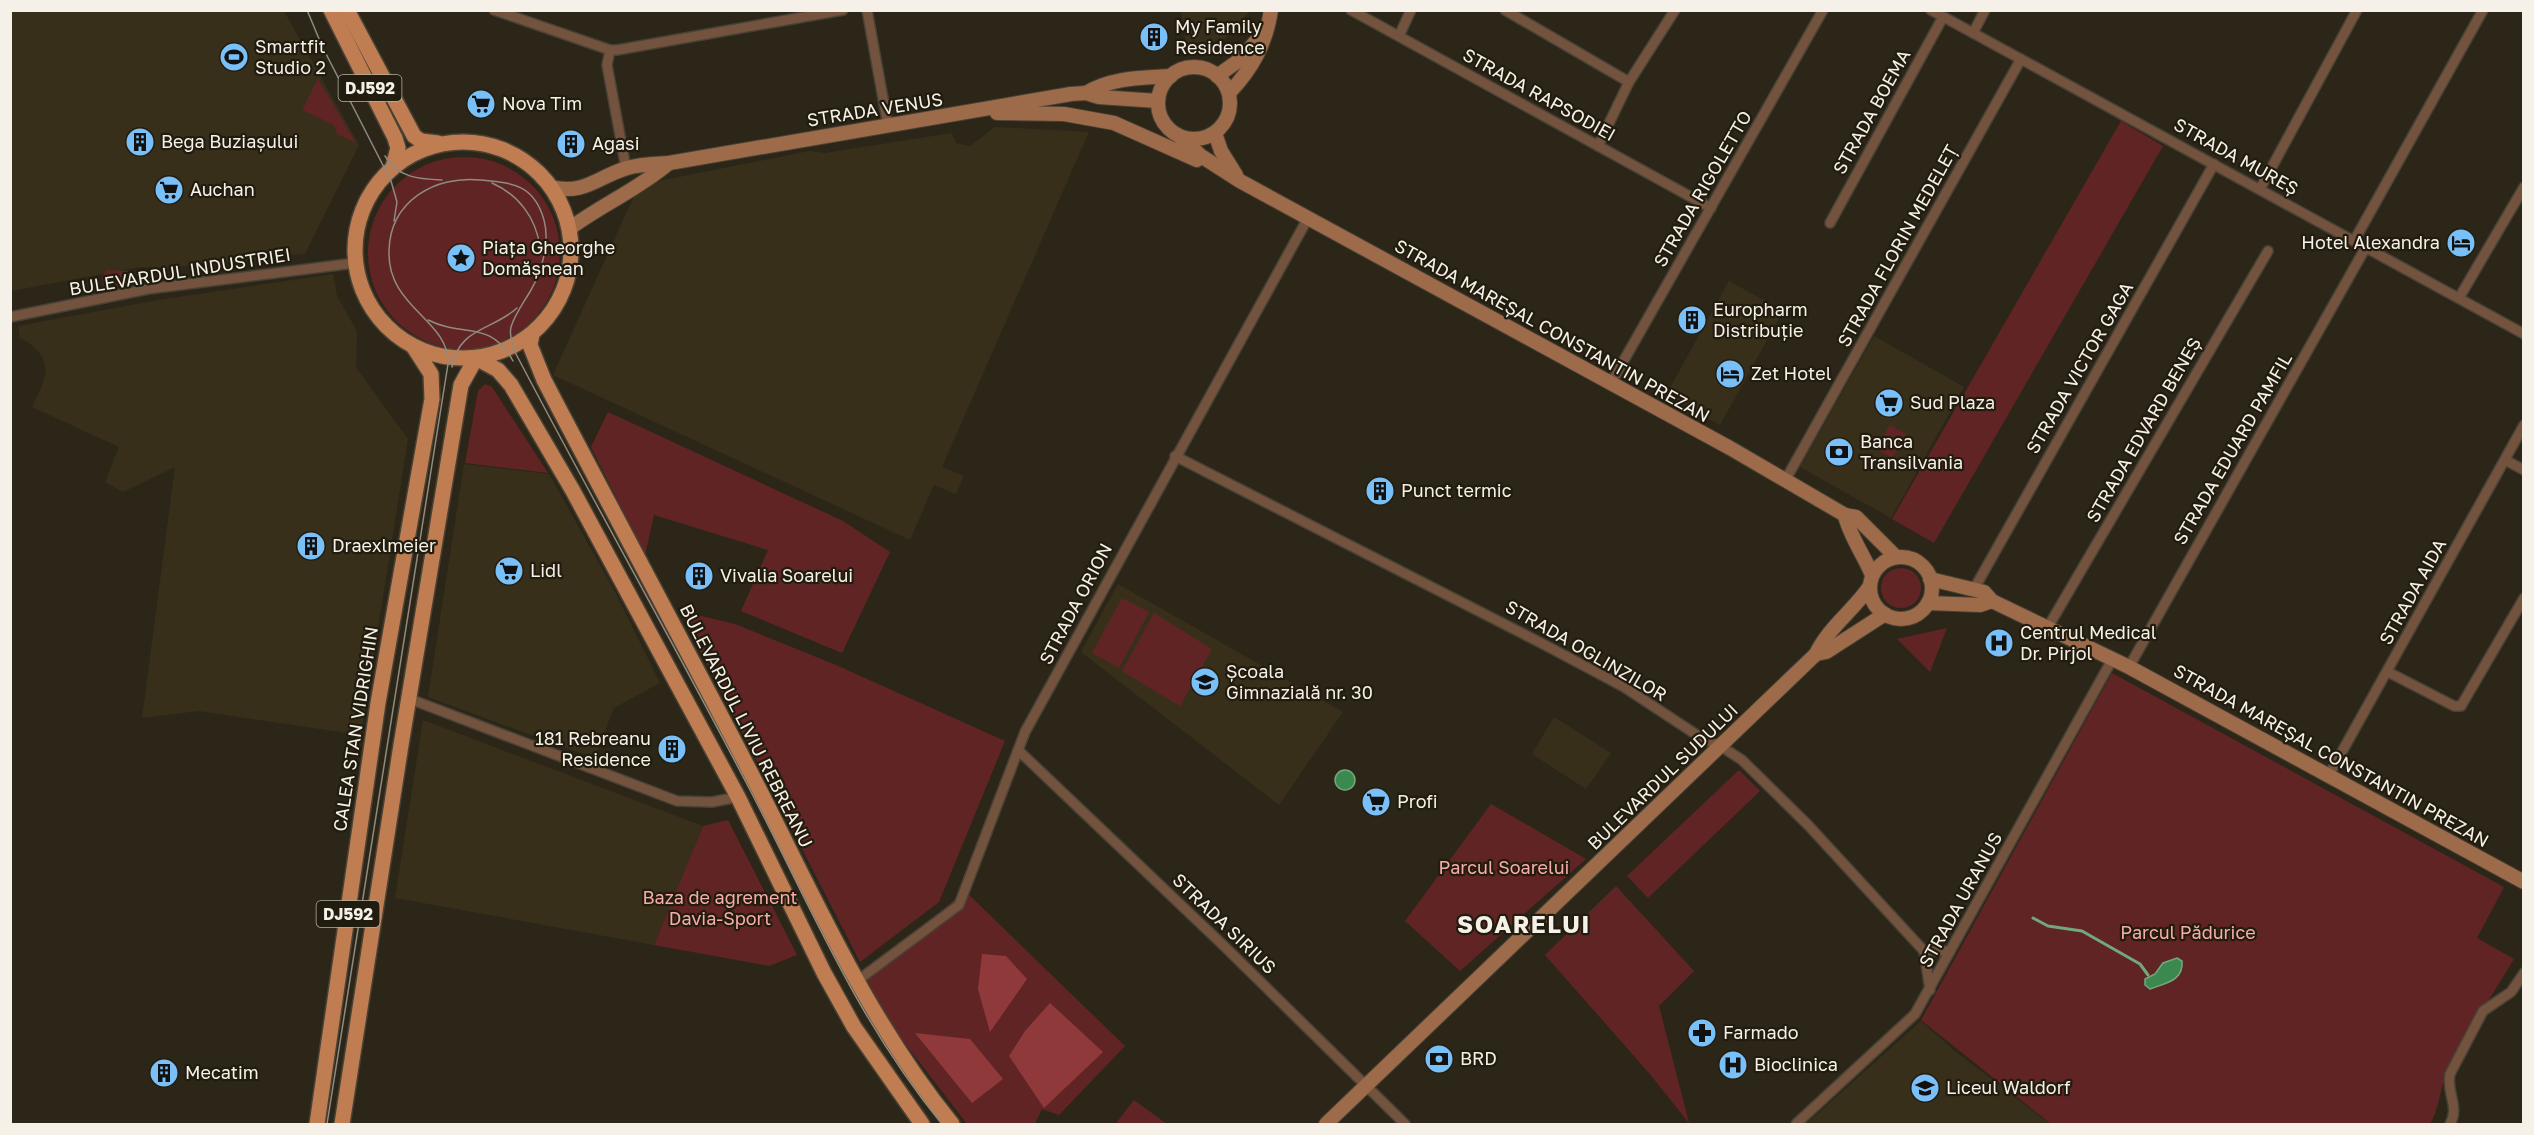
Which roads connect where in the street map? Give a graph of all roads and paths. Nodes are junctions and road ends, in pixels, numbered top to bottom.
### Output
1 (331, 10) edge
2 (347, 10) edge
3 (494, 10) edge
4 (788, 10) edge
5 (843, 10) edge
6 (867, 10) edge
7 (1352, 10) edge
8 (1411, 10) edge
9 (1505, 10) edge
10 (1675, 10) edge
11 (1823, 10) edge
12 (1931, 10) edge
13 (1985, 10) edge
14 (2357, 10) edge
15 (2483, 10) edge
16 (1270, 17) edge
17 (1943, 17) junction
18 (790, 21) junction
19 (1973, 33) junction
20 (1398, 36) junction
21 (610, 50) junction
22 (2021, 59) junction
23 (1217, 75) junction
24 (1171, 76) junction
25 (1629, 82) junction
26 (1086, 93) junction
27 (1229, 93) junction
28 (1158, 101) junction
29 (977, 112) junction
30 (888, 126) junction
31 (1215, 132) junction
32 (1179, 136) junction
33 (447, 143) junction
34 (1598, 146) junction
35 (669, 163) junction
36 (2214, 164) junction
37 (393, 167) junction
38 (626, 168) junction
39 (1238, 179) junction
40 (551, 187) junction
41 (2523, 187) edge
42 (2260, 189) junction
43 (1711, 208) junction
44 (1308, 218) junction
45 (1830, 223) dead end
46 (569, 229) junction
47 (2354, 241) junction
48 (2366, 247) junction
49 (2268, 251) dead end
50 (355, 263) junction
51 (2459, 298) junction
52 (10, 317) edge
53 (532, 334) junction
54 (2523, 334) edge
55 (413, 346) junction
56 (476, 358) junction
57 (1611, 382) junction
58 (2523, 425) edge
59 (1175, 456) junction
60 (2505, 460) junction
61 (2523, 470) edge
62 (1785, 480) junction
63 (1845, 515) junction
64 (1896, 557) junction
65 (1930, 579) junction
66 (1871, 581) junction
67 (1974, 589) junction
68 (2523, 598) edge
69 (1992, 601) junction
70 (1928, 603) junction
71 (1885, 614) junction
72 (2048, 627) junction
73 (1816, 654) junction
74 (2113, 658) junction
75 (2129, 667) junction
76 (2388, 672) junction
77 (410, 699) junction
78 (1722, 747) junction
79 (1018, 750) junction
80 (2329, 775) junction
81 (738, 797) junction
82 (2523, 882) edge
83 (1924, 951) junction
84 (1950, 951) junction
85 (2523, 974) edge
86 (857, 981) junction
87 (1930, 990) junction
88 (1365, 1087) junction
89 (317, 1125) edge
90 (342, 1125) edge
91 (922, 1125) edge
92 (952, 1125) edge
93 (1326, 1125) edge
94 (1405, 1125) edge
95 (1796, 1125) edge
96 (2450, 1125) edge

1 - 37 main road, DJ592
2 - 33 main road, DJ592
3 - 21 street
4 - 18 street
5 - 18 street
6 - 30 street
7 - 20 street, STRADA RAPSODIEI
8 - 20 street
9 - 25 street
10 - 25 street
11 - 43 street, STRADA RIGOLETTO
12 - 17 street, STRADA MUREȘ
13 - 19 street
14 - 42 street
15 - 47 street
16 - 23 main road
16 - 27 main road
17 - 19 street, STRADA MUREȘ
17 - 45 street, STRADA BOEMA
18 - 21 street
19 - 22 street, STRADA MUREȘ
20 - 34 street, STRADA RAPSODIEI
21 - 38 street
22 - 36 street, STRADA MUREȘ
22 - 62 street, STRADA FLORIN MEDELEȚ
23 - 24 main road
23 - 27 main road
24 - 26 main road, STRADA VENUS
24 - 28 main road
25 - 34 street
26 - 28 main road, STRADA VENUS
26 - 29 main road, STRADA VENUS
27 - 31 main road
28 - 32 main road
29 - 30 main road, STRADA VENUS
29 - 39 main road
30 - 35 main road, STRADA VENUS
31 - 32 main road
31 - 39 main road, STRADA MAREȘAL CONSTANTIN PREZAN
32 - 39 main road, STRADA MAREȘAL CONSTANTIN PREZAN
33 - 37 main road, DJ592
33 - 40 main road, DJ592
34 - 43 street, STRADA RAPSODIEI
35 - 38 main road, STRADA VENUS
35 - 46 main road, STRADA VENUS
36 - 42 street, STRADA MUREȘ
36 - 67 street, STRADA VICTOR GAGA
37 - 50 main road, DJ592
38 - 40 main road, STRADA VENUS
39 - 44 main road, STRADA MAREȘAL CONSTANTIN PREZAN
40 - 46 main road, DJ592
41 - 51 street
42 - 47 street, STRADA MUREȘ
43 - 57 street, STRADA RIGOLETTO
44 - 57 main road, STRADA MAREȘAL CONSTANTIN PREZAN
44 - 59 street, STRADA ORION
46 - 53 main road, DJ592
47 - 48 street, STRADA MUREȘ
48 - 51 street, STRADA MUREȘ
48 - 75 street, STRADA EDUARD PAMFIL
49 - 72 street, STRADA EDVARD BENEȘ
50 - 52 street, BULEVARDUL INDUSTRIEI
50 - 55 main road, DJ592
51 - 54 street, STRADA MUREȘ
53 - 56 main road, DJ592
53 - 86 main road, BULEVARDUL LIVIU REBREANU
55 - 56 main road, DJ592
55 - 89 main road, CALEA STAN VIDRIGHIN / DJ592
56 - 77 main road, DJ592
56 - 81 main road
57 - 62 main road, STRADA MAREȘAL CONSTANTIN PREZAN
58 - 60 street, STRADA AIDA
59 - 78 street, STRADA OGLINZILOR
59 - 79 street, STRADA ORION
60 - 61 street
60 - 76 street, STRADA AIDA
62 - 63 main road, STRADA MAREȘAL CONSTANTIN PREZAN
63 - 64 main road, STRADA MAREȘAL CONSTANTIN PREZAN
63 - 66 main road
64 - 65 main road
64 - 66 main road
65 - 67 main road, STRADA MAREȘAL CONSTANTIN PREZAN
65 - 70 main road
66 - 71 main road
66 - 73 main road, BULEVARDUL SUDULUI
67 - 69 main road, STRADA MAREȘAL CONSTANTIN PREZAN
68 - 76 street
69 - 70 main road
69 - 72 main road, STRADA MAREȘAL CONSTANTIN PREZAN
70 - 71 main road
71 - 73 main road, BULEVARDUL SUDULUI
72 - 74 main road, STRADA MAREȘAL CONSTANTIN PREZAN
73 - 78 main road, BULEVARDUL SUDULUI
74 - 75 main road, STRADA MAREȘAL CONSTANTIN PREZAN
74 - 84 street, STRADA URANUS
75 - 80 main road, STRADA MAREȘAL CONSTANTIN PREZAN
76 - 80 street, STRADA AIDA
77 - 81 street
77 - 90 main road, DJ592
78 - 83 street, STRADA OGLINZILOR
78 - 88 main road, BULEVARDUL SUDULUI
79 - 86 street, STRADA ORION
79 - 88 street, STRADA SIRIUS
80 - 82 main road, STRADA MAREȘAL CONSTANTIN PREZAN
81 - 91 main road
83 - 84 street
83 - 87 street
84 - 87 street, STRADA URANUS
85 - 96 street
86 - 92 main road, BULEVARDUL LIVIU REBREANU
87 - 95 street, STRADA URANUS
88 - 93 main road, BULEVARDUL SUDULUI
88 - 94 street, STRADA SIRIUS

